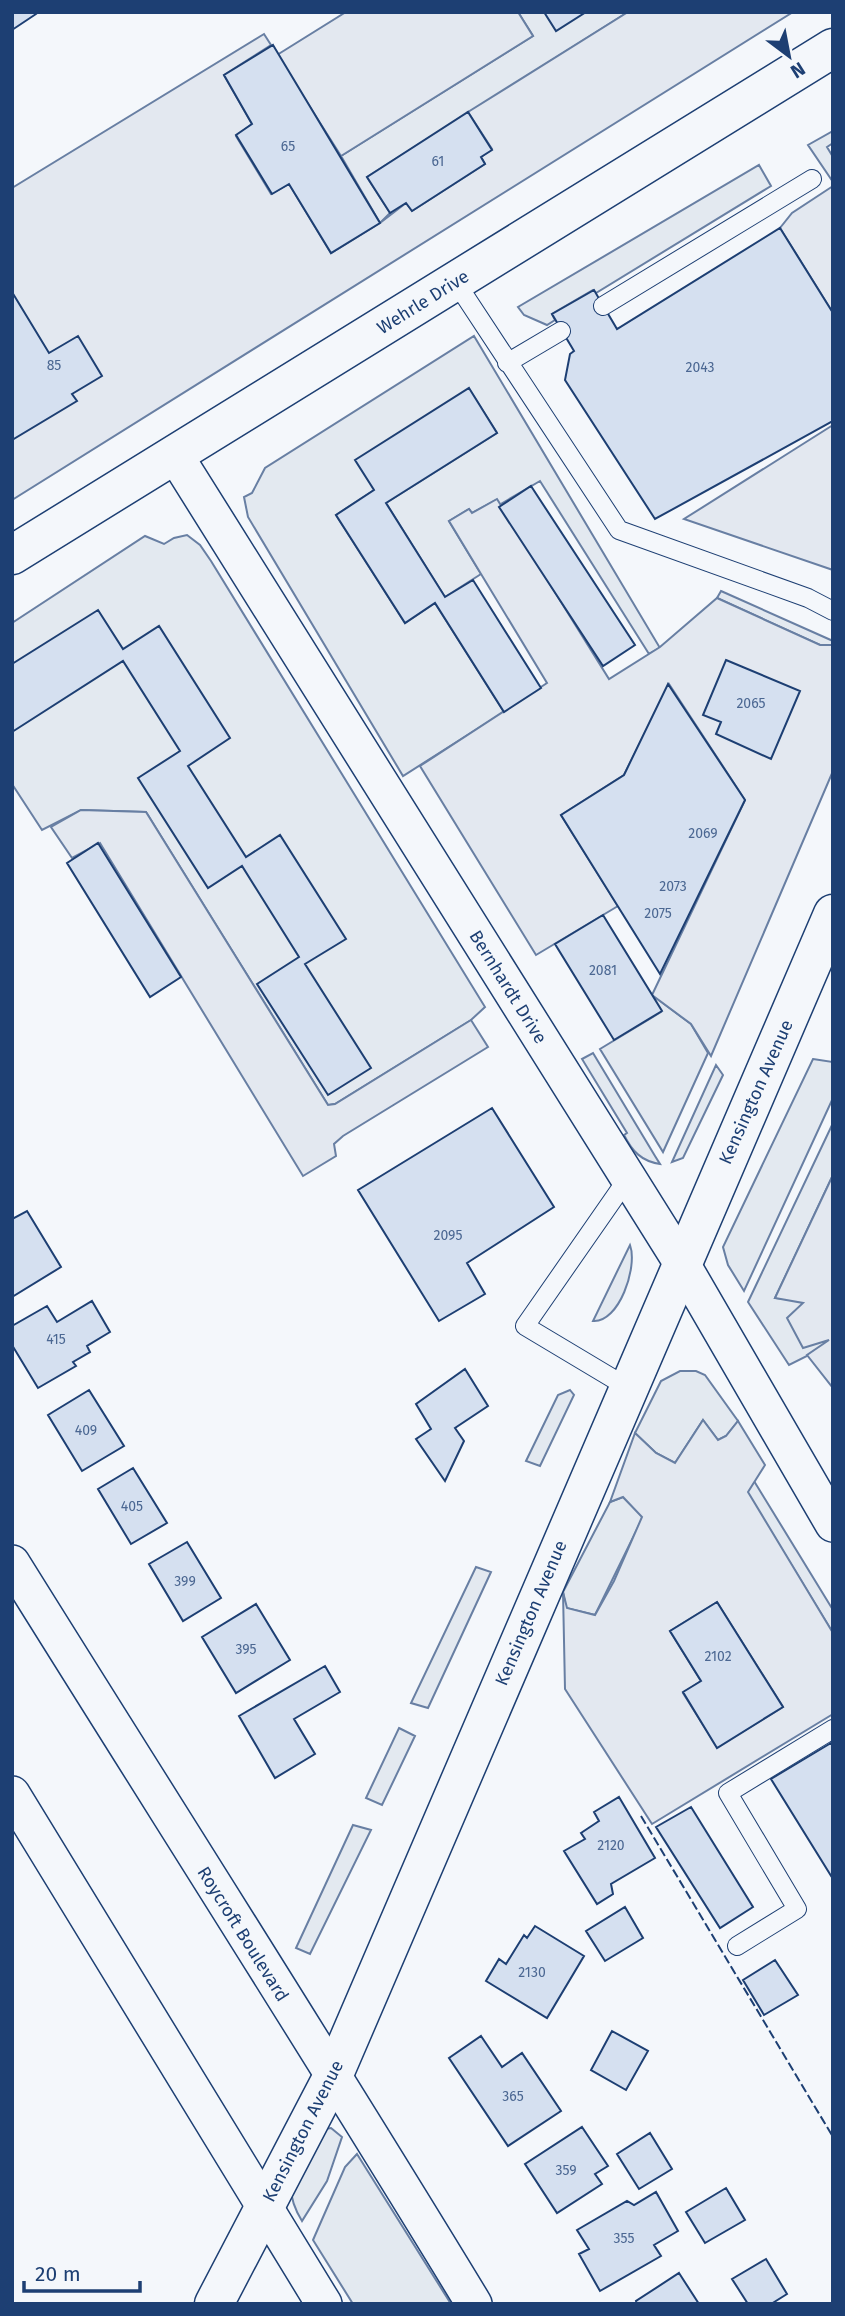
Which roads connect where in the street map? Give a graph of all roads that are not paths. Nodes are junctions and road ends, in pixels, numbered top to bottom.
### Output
1 (833, 48) edge
2 (812, 179) dead end
3 (455, 281) junction
4 (604, 306) dead end
5 (561, 331) dead end
6 (507, 363) junction
7 (175, 455) junction
8 (12, 555) edge
9 (833, 611) edge
10 (833, 914) edge
11 (628, 1178) junction
12 (681, 1262) junction
13 (627, 1387) junction
14 (833, 1524) edge
15 (12, 1563) edge
16 (833, 1729) edge
17 (12, 1794) edge
18 (737, 1946) dead end
19 (334, 2074) junction
20 (264, 2207) junction
21 (214, 2304) edge
22 (324, 2304) edge
23 (474, 2304) edge

1 - 3 street, Wehrle Drive
2 - 4 lane
3 - 6 lane
3 - 7 street, Wehrle Drive
5 - 6 lane
6 - 9 lane
7 - 8 street, Wehrle Drive
7 - 11 street, Bernhardt Drive
10 - 12 street, Kensington Avenue
11 - 12 street, Bernhardt Drive
11 - 13 lane
12 - 13 street, Kensington Avenue
12 - 14 street, Bernhardt Drive
13 - 19 street, Kensington Avenue
15 - 19 street, Roycroft Boulevard
16 - 18 lane
17 - 20 street
19 - 20 street, Kensington Avenue
19 - 23 street, Roycroft Boulevard
20 - 21 street, Kensington Avenue
20 - 22 street

